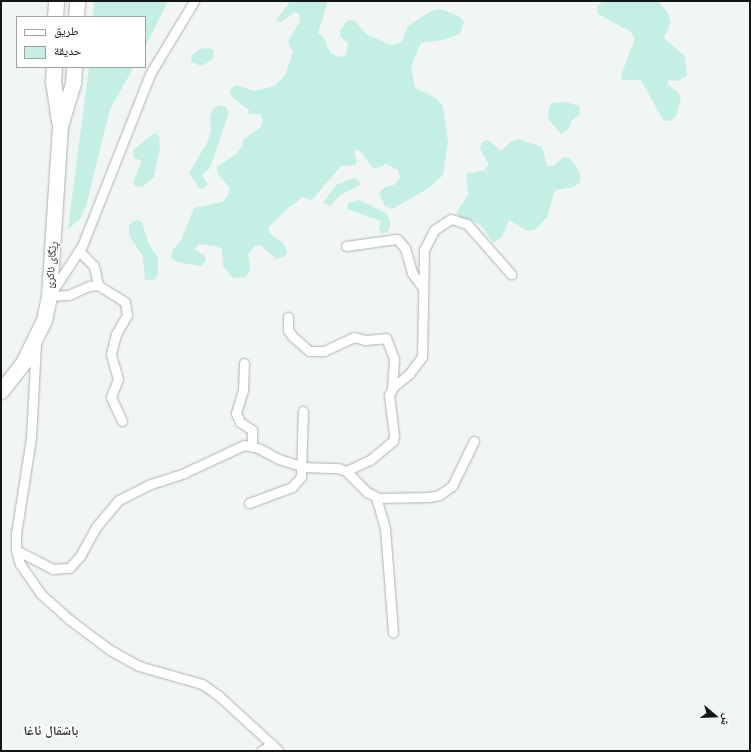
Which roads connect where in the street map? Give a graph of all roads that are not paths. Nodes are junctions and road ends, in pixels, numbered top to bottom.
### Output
1 (56, 1) edge
2 (77, 1) edge
3 (194, 1) edge
4 (56, 16) edge
5 (76, 16) edge
6 (54, 68) edge
7 (74, 68) edge
8 (60, 126) junction
9 (346, 246) dead end
10 (79, 251) junction
11 (511, 274) dead end
12 (98, 286) junction
13 (423, 288) junction
14 (49, 296) junction
15 (288, 317) dead end
16 (36, 339) junction
17 (244, 362) dead end
18 (392, 390) junction
19 (1, 391) edge
20 (303, 411) dead end
21 (122, 421) dead end
22 (474, 440) dead end
23 (252, 446) junction
24 (303, 466) junction
25 (346, 471) junction
26 (376, 497) junction
27 (249, 503) dead end
28 (16, 550) junction
29 (393, 633) dead end
30 (275, 748) edge
31 (261, 751) edge

1 - 4 highway
2 - 5 highway
3 - 10 street
6 - 8 highway
7 - 8 highway
8 - 14 highway, ڕێگای ئاکرێ
9 - 13 street
10 - 12 street
10 - 14 street
11 - 13 street
12 - 14 street
12 - 21 street
13 - 18 street
14 - 16 highway, ڕێگای ئاکرێ
15 - 18 street
16 - 19 highway, ڕێگای ئاکرێ
16 - 28 street
17 - 23 street
18 - 25 street
20 - 24 street
22 - 26 street
23 - 24 street
23 - 28 street
24 - 25 street
24 - 27 street
25 - 26 street
26 - 29 street
28 - 30 street
30 - 31 street

